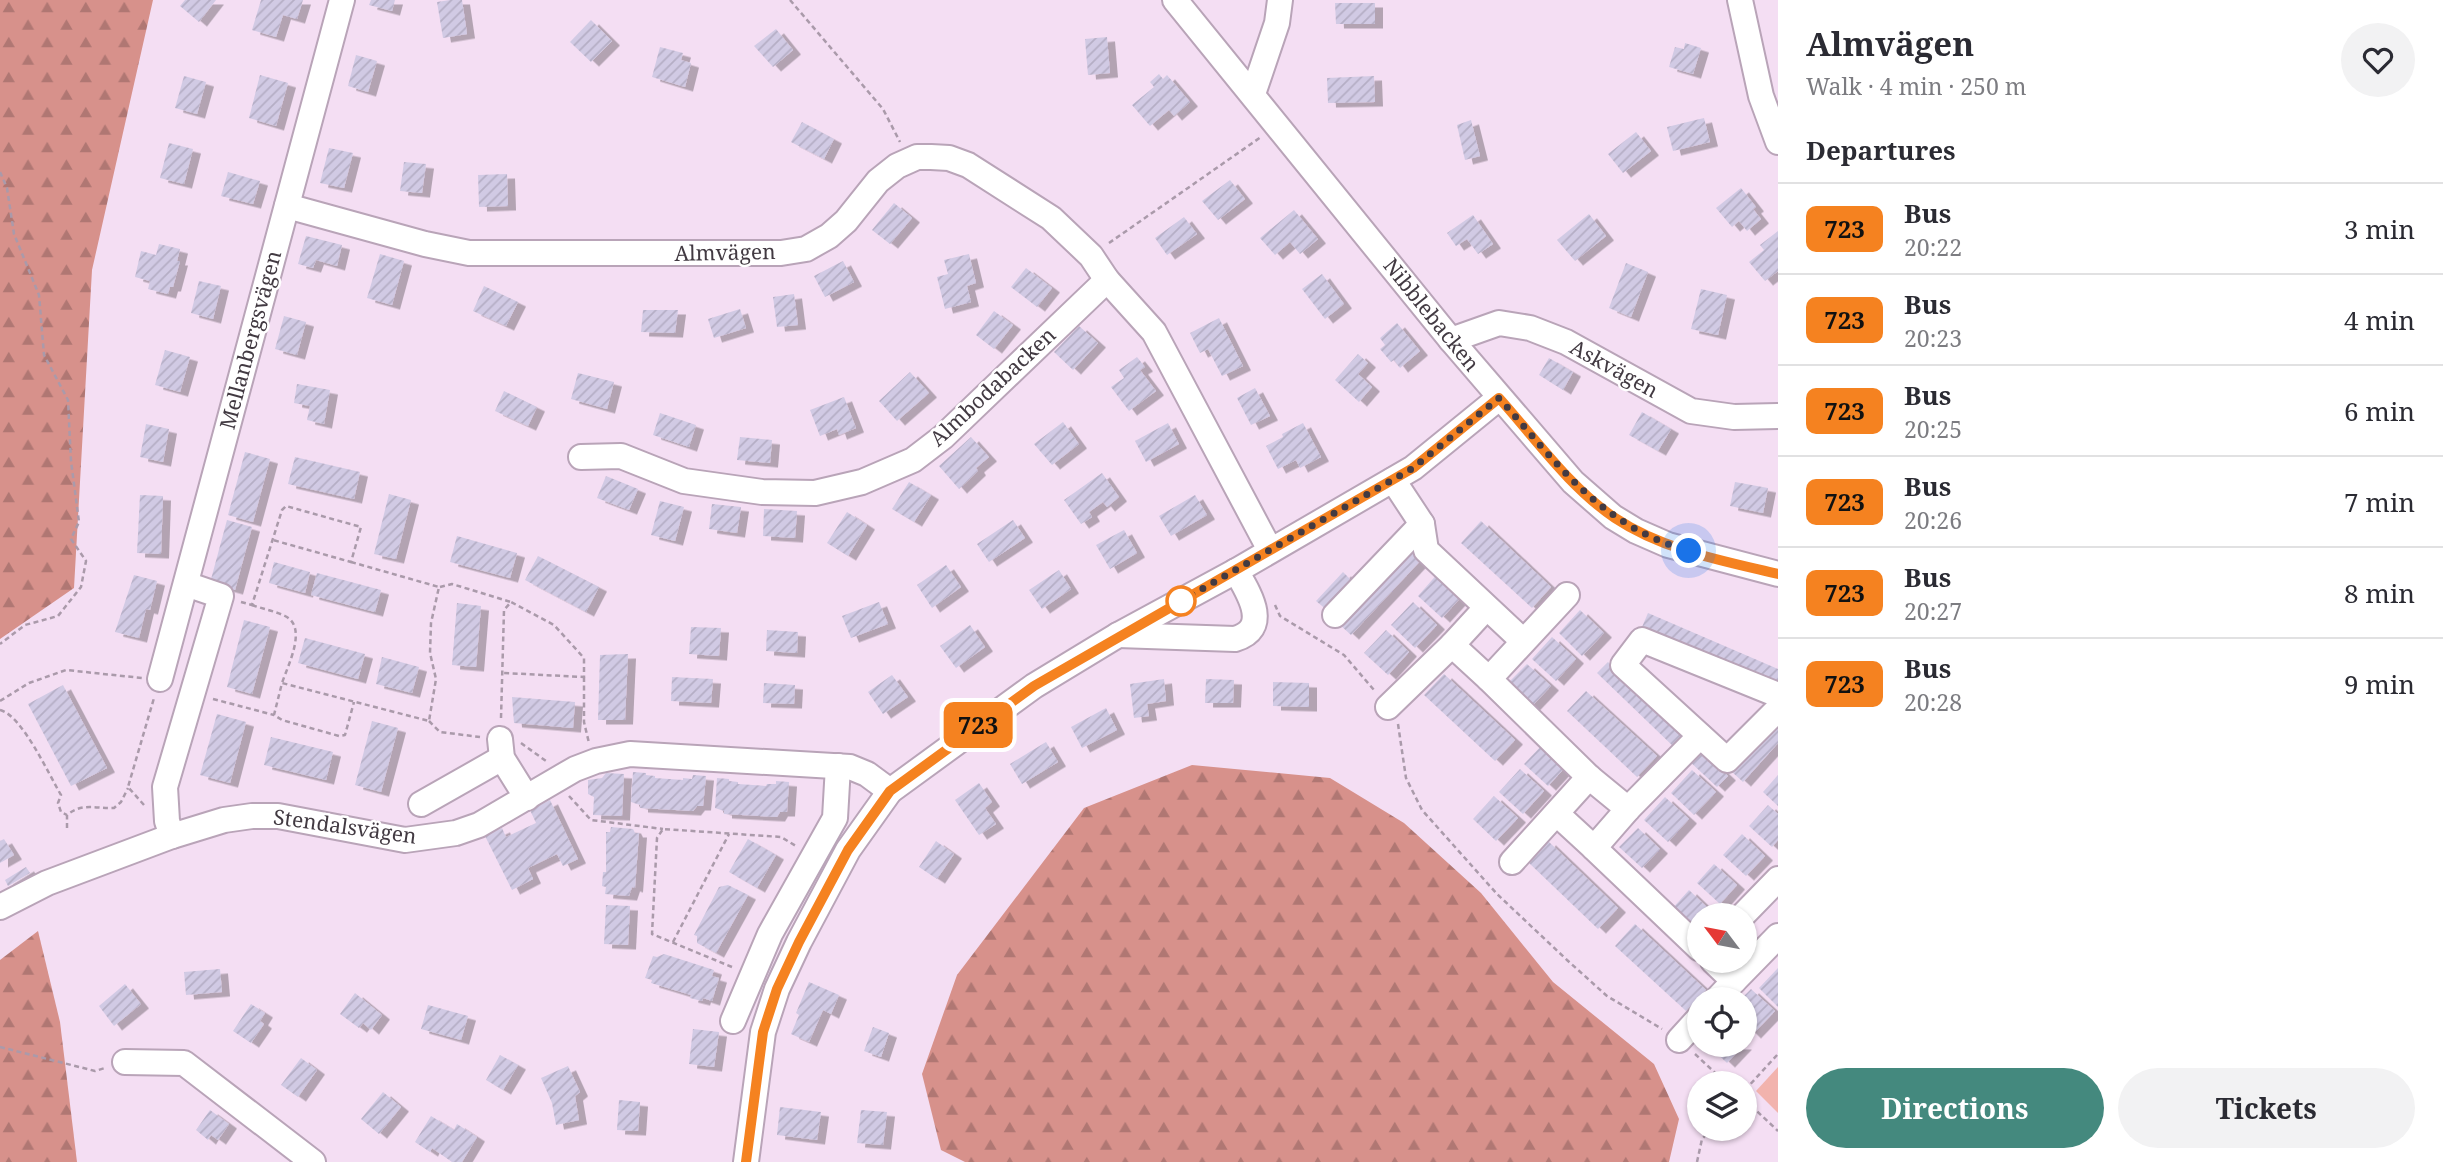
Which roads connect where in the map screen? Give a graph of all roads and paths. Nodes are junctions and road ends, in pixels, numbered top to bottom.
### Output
1 (342, 0) edge
2 (790, 0) edge
3 (1175, 0) edge
4 (1280, 0) edge
5 (1740, 0) edge
6 (1253, 94) junction
7 (1279, 128) junction
8 (1778, 142) edge
9 (910, 160) junction
10 (0, 172) edge
11 (287, 206) junction
12 (1091, 256) junction
13 (1107, 280) junction
14 (1451, 340) junction
15 (1499, 398) junction
16 (1778, 416) edge
17 (582, 457) dead end
18 (1393, 480) junction
19 (1422, 524) junction
20 (273, 540) junction
21 (1270, 550) junction
22 (351, 562) junction
23 (1236, 571) junction
24 (1778, 574) edge
25 (186, 584) junction
26 (439, 587) junction
27 (1567, 594) dead end
28 (221, 596) junction
29 (511, 602) junction
30 (1275, 604) dead end
31 (252, 605) junction
32 (1486, 608) junction
33 (1335, 615) dead end
34 (1118, 635) junction
35 (1523, 641) junction
36 (0, 644) edge
37 (1452, 645) junction
38 (504, 673) junction
39 (584, 677) junction
40 (160, 679) junction
41 (1489, 680) junction
42 (282, 683) junction
43 (192, 693) junction
44 (1778, 695) edge
45 (0, 701) edge
46 (354, 702) junction
47 (1388, 707) junction
48 (1778, 709) edge
49 (0, 710) edge
50 (274, 715) junction
51 (429, 721) junction
52 (1700, 736) junction
53 (589, 745) dead end
54 (501, 749) junction
55 (838, 766) junction
56 (552, 773) junction
57 (1589, 777) junction
58 (128, 787) junction
59 (890, 791) junction
60 (527, 797) junction
61 (421, 804) dead end
62 (146, 806) dead end
63 (1628, 809) junction
64 (1557, 814) junction
65 (67, 815) junction
66 (67, 828) dead end
67 (663, 828) junction
68 (729, 833) junction
69 (172, 836) junction
70 (1594, 848) junction
71 (814, 856) junction
72 (1511, 862) dead end
73 (1774, 891) edge
74 (1757, 904) edge
75 (0, 907) edge
76 (1687, 936) edge
77 (1778, 936) edge
78 (673, 942) junction
79 (1726, 973) edge
80 (751, 975) junction
81 (1734, 981) junction
82 (1728, 987) edge
83 (733, 1021) dead end
84 (1687, 1031) edge
85 (1679, 1040) junction
86 (0, 1047) edge
87 (1778, 1054) edge
88 (125, 1062) joint
89 (1713, 1071) edge
90 (1757, 1077) edge
91 (1757, 1111) edge
92 (1778, 1131) edge
93 (1702, 1141) edge
94 (313, 1162) edge
95 (747, 1162) edge
96 (1697, 1162) edge

1 - 11 street, Mellanbergsvägen
2 - 9 path
3 - 6 street, Nibblebacken
4 - 6 street
5 - 8 street
6 - 7 street, Nibblebacken
7 - 12 path
7 - 14 street, Nibblebacken
9 - 11 street, Almvägen
9 - 12 street, Almvägen
10 - 36 path
11 - 25 street, Mellanbergsvägen
12 - 13 street, Almvägen
13 - 17 street, Almbodabacken
13 - 21 street, Almvägen
14 - 15 street, Nibblebacken
14 - 16 street, Askvägen
15 - 18 street
15 - 24 street, Nibblebacken
18 - 19 street
18 - 21 street
19 - 32 street
19 - 33 street
20 - 22 path
20 - 22 path
20 - 31 path
21 - 23 street
22 - 26 path
23 - 34 street
23 - 34 street
25 - 28 street
25 - 40 street, Mellanbergsvägen
26 - 29 path
26 - 51 path
27 - 35 street
28 - 31 path
28 - 43 street
29 - 38 path
29 - 39 path
30 - 47 path
31 - 42 path
32 - 35 street
32 - 37 street
34 - 59 street
35 - 41 street
37 - 41 street
37 - 47 street
38 - 39 path
38 - 54 path
39 - 53 path
40 - 45 path
40 - 58 path
41 - 57 street
42 - 46 path
42 - 50 path
43 - 50 path
43 - 69 street
44 - 52 street
46 - 50 path
46 - 51 path
47 - 85 path
48 - 52 street
49 - 65 path
51 - 54 path
52 - 63 street
54 - 56 path
54 - 60 street
54 - 61 street
55 - 56 street, Stendalsvägen
55 - 59 street, Stendalsvägen
55 - 71 street
56 - 60 street, Stendalsvägen
56 - 67 path
57 - 63 street
57 - 64 street
58 - 62 path
58 - 65 path
59 - 95 street
60 - 69 street, Stendalsvägen
63 - 70 street
64 - 70 street
64 - 72 street
65 - 66 path
67 - 68 path
67 - 78 path
68 - 71 path
68 - 78 path
69 - 75 street, Stendalsvägen
70 - 76 street
71 - 80 street
73 - 74 street
77 - 81 street
78 - 80 path
79 - 81 street
80 - 83 street
81 - 82 street
84 - 85 street
85 - 89 path
86 - 88 path
87 - 90 path
88 - 94 street
91 - 92 path
93 - 96 path

